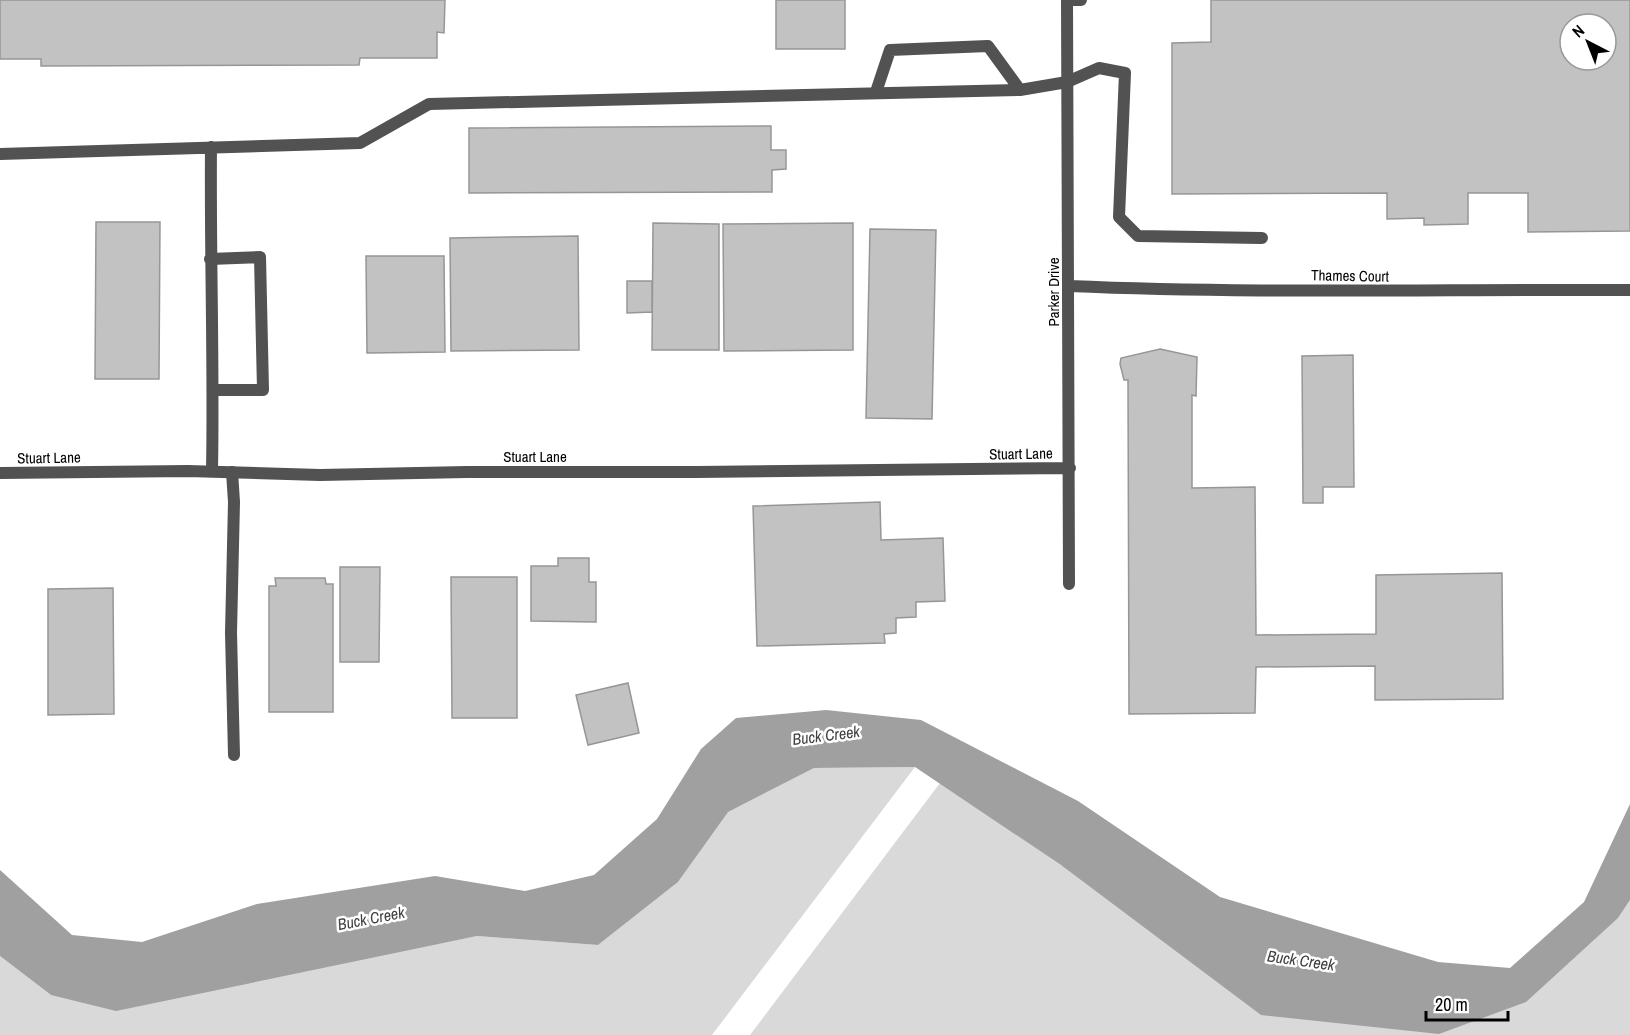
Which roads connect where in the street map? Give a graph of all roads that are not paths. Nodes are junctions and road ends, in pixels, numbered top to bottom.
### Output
1 (1066, 0) edge
2 (1081, 0) edge
3 (1067, 82) junction
4 (1020, 90) junction
5 (876, 92) junction
6 (211, 147) junction
7 (0, 154) edge
8 (1262, 238) dead end
9 (210, 258) junction
10 (1069, 286) junction
11 (1630, 290) edge
12 (213, 390) junction
13 (1070, 468) junction
14 (212, 471) junction
15 (232, 472) junction
16 (0, 473) edge
17 (1069, 584) dead end
18 (234, 755) dead end

1 - 2 street
1 - 3 street, Parker Drive
3 - 4 street
3 - 8 street
3 - 10 street, Parker Drive
4 - 5 street
4 - 5 street
5 - 6 street
6 - 7 street
6 - 9 street
9 - 12 street
9 - 12 street
10 - 11 street, Thames Court
10 - 13 street, Parker Drive
12 - 14 street
13 - 15 street, Stuart Lane
13 - 17 street, Parker Drive
14 - 15 street, Stuart Lane
14 - 16 street, Stuart Lane
15 - 18 street

